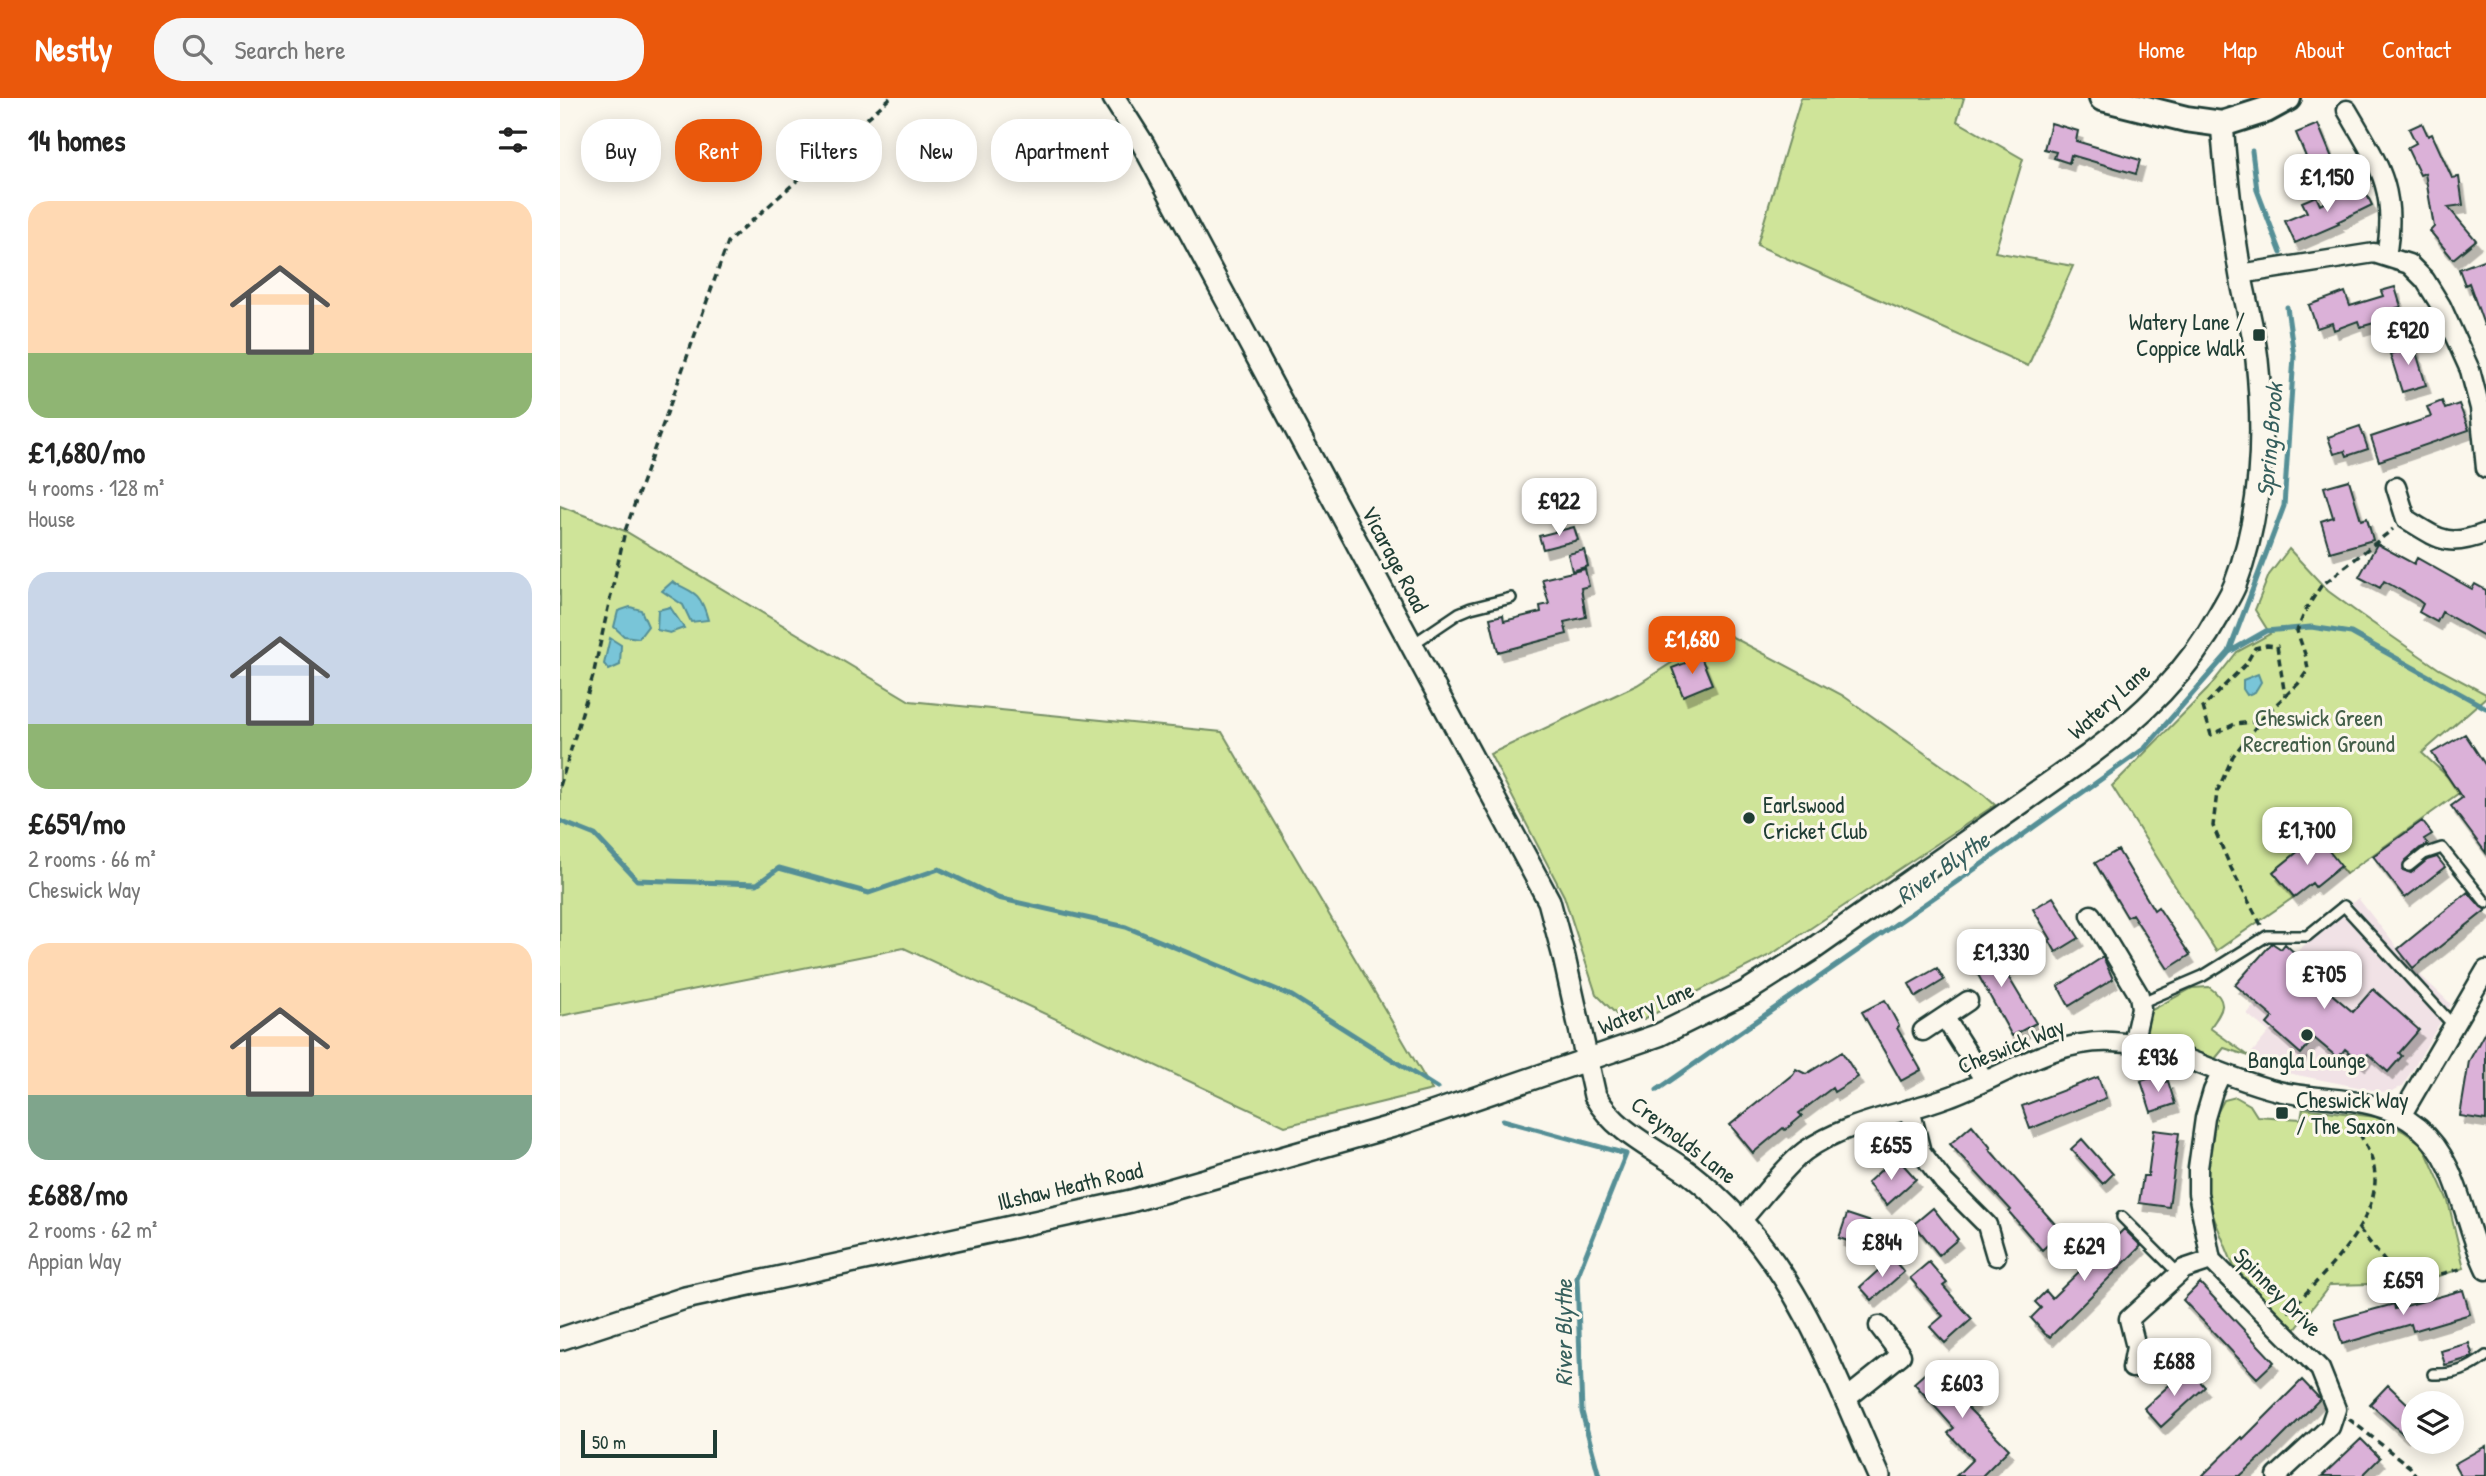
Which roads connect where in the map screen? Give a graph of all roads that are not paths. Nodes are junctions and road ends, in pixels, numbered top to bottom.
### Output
1 (1114, 98) edge
2 (2102, 98) edge
3 (2288, 98) edge
4 (2347, 110) dead end
5 (2222, 124) junction
6 (2386, 256) junction
7 (2240, 274) junction
8 (2486, 468) edge
9 (2396, 487) dead end
10 (2486, 533) edge
11 (1511, 598) dead end
12 (1412, 645) junction
13 (2409, 866) dead end
14 (2486, 903) edge
15 (2091, 915) dead end
16 (2486, 970) edge
17 (1968, 1001) dead end
18 (2140, 1003) junction
19 (1945, 1018) junction
20 (2454, 1026) junction
21 (1923, 1031) dead end
22 (2133, 1044) junction
23 (1587, 1061) junction
24 (2221, 1074) junction
25 (1985, 1081) junction
26 (1910, 1110) junction
27 (2402, 1116) junction
28 (2122, 1217) dead end
29 (1741, 1221) junction
30 (1996, 1256) dead end
31 (2211, 1260) junction
32 (2486, 1270) edge
33 (2179, 1274) junction
34 (1879, 1326) dead end
35 (560, 1339) edge
36 (2486, 1356) edge
37 (2132, 1368) dead end
38 (2433, 1374) dead end
39 (1846, 1399) junction
40 (1879, 1476) edge
41 (2277, 1476) edge

1 - 12 street, Vicarage Road
2 - 5 main road
3 - 5 main road
4 - 6 street
5 - 7 street, Watery Lane
6 - 7 street
6 - 8 street
7 - 23 street, Watery Lane
9 - 10 street
11 - 12 lane
12 - 23 street, Vicarage Road
13 - 14 lane
15 - 18 street
16 - 20 street
17 - 19 street
18 - 20 lane
18 - 22 street
19 - 21 street
19 - 25 street
20 - 27 street
22 - 24 street, Cheswick Way
22 - 25 street, Cheswick Way
23 - 29 street, Creynolds Lane
23 - 35 street, Illshaw Heath Road
24 - 27 street, Cheswick Way
24 - 31 street, Spinney Drive
25 - 26 street, Cheswick Way
26 - 29 street, Cheswick Way
26 - 30 street
27 - 32 street, Cheswick Way
28 - 33 lane
29 - 39 street, Creynolds Lane
31 - 33 street
31 - 41 street, Spinney Drive
33 - 37 street
34 - 39 street
36 - 38 lane
39 - 40 street, Creynolds Lane

